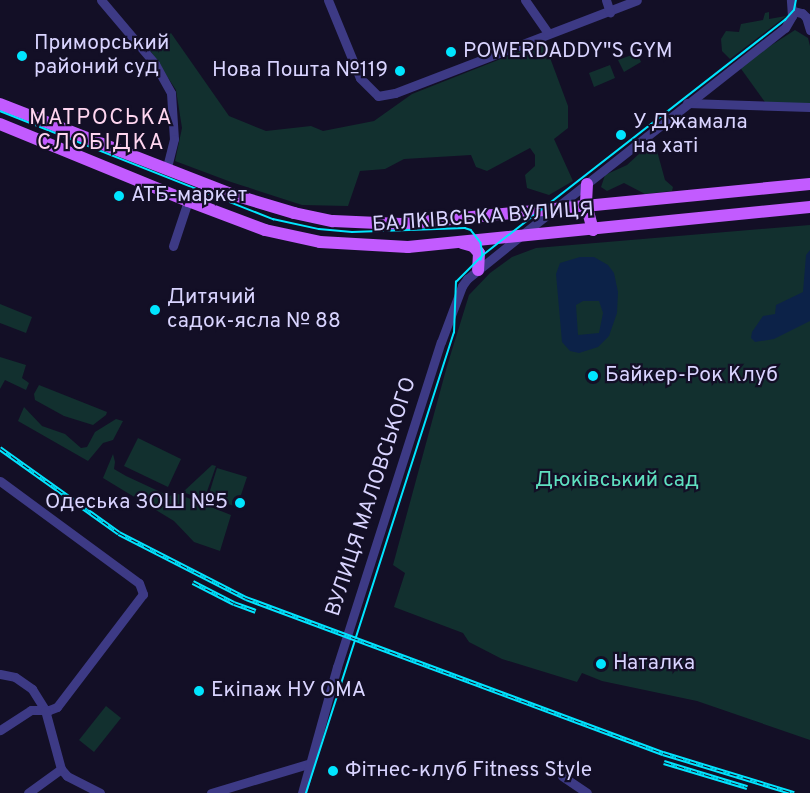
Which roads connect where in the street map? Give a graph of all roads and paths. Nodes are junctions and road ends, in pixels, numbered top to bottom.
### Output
1 (101, 0) edge
2 (328, 0) edge
3 (525, 0) edge
4 (606, 0) edge
5 (637, 0) edge
6 (791, 0) edge
7 (793, 11) junction
8 (610, 12) junction
9 (810, 30) edge
10 (548, 33) junction
11 (687, 103) junction
12 (0, 104) edge
13 (810, 107) edge
14 (0, 124) edge
15 (167, 168) junction
16 (587, 184) junction
17 (810, 184) edge
18 (188, 201) junction
19 (586, 204) junction
20 (560, 207) junction
21 (810, 207) edge
22 (523, 212) junction
23 (593, 230) junction
24 (519, 237) junction
25 (458, 242) junction
26 (173, 246) dead end
27 (478, 270) junction
28 (0, 481) edge
29 (0, 674) edge
30 (45, 710) junction
31 (0, 730) edge
32 (311, 763) junction
33 (61, 769) junction
34 (562, 777) dead end
35 (46, 781) junction
36 (224, 791) edge
37 (28, 793) edge
38 (39, 793) edge
39 (99, 793) edge
40 (211, 793) edge
41 (302, 793) edge
42 (587, 793) edge

1 - 15 street
2 - 10 street
3 - 10 street
4 - 8 street
5 - 8 street
6 - 7 street
7 - 9 street
7 - 11 street, ВУЛИЦЯ МАЛОВСЬКОГО
8 - 10 street
11 - 13 street
11 - 16 street, ВУЛИЦЯ МАЛОВСЬКОГО
12 - 15 main road, БАЛКІВСЬКА ВУЛИЦЯ
14 - 18 main road, БАЛКІВСЬКА ВУЛИЦЯ
15 - 22 main road, БАЛКІВСЬКА ВУЛИЦЯ
16 - 19 main road
16 - 20 street, ВУЛИЦЯ МАЛОВСЬКОГО
17 - 19 main road, БАЛКІВСЬКА ВУЛИЦЯ
18 - 25 main road, БАЛКІВСЬКА ВУЛИЦЯ
18 - 26 street
19 - 20 main road, БАЛКІВСЬКА ВУЛИЦЯ
19 - 23 main road
20 - 22 main road, БАЛКІВСЬКА ВУЛИЦЯ
20 - 24 street, ВУЛИЦЯ МАЛОВСЬКОГО
21 - 23 main road, БАЛКІВСЬКА ВУЛИЦЯ
22 - 24 street
23 - 24 main road, БАЛКІВСЬКА ВУЛИЦЯ
24 - 25 main road, БАЛКІВСЬКА ВУЛИЦЯ
24 - 27 street, ВУЛИЦЯ МАЛОВСЬКОГО
25 - 27 main road
27 - 32 street, ВУЛИЦЯ МАЛОВСЬКОГО
28 - 30 street
29 - 30 street
30 - 31 street
30 - 33 street
32 - 36 street
32 - 41 street, ВУЛИЦЯ МАЛОВСЬКОГО
33 - 35 street
33 - 39 street
34 - 42 street
35 - 37 street
35 - 38 street
36 - 40 street

